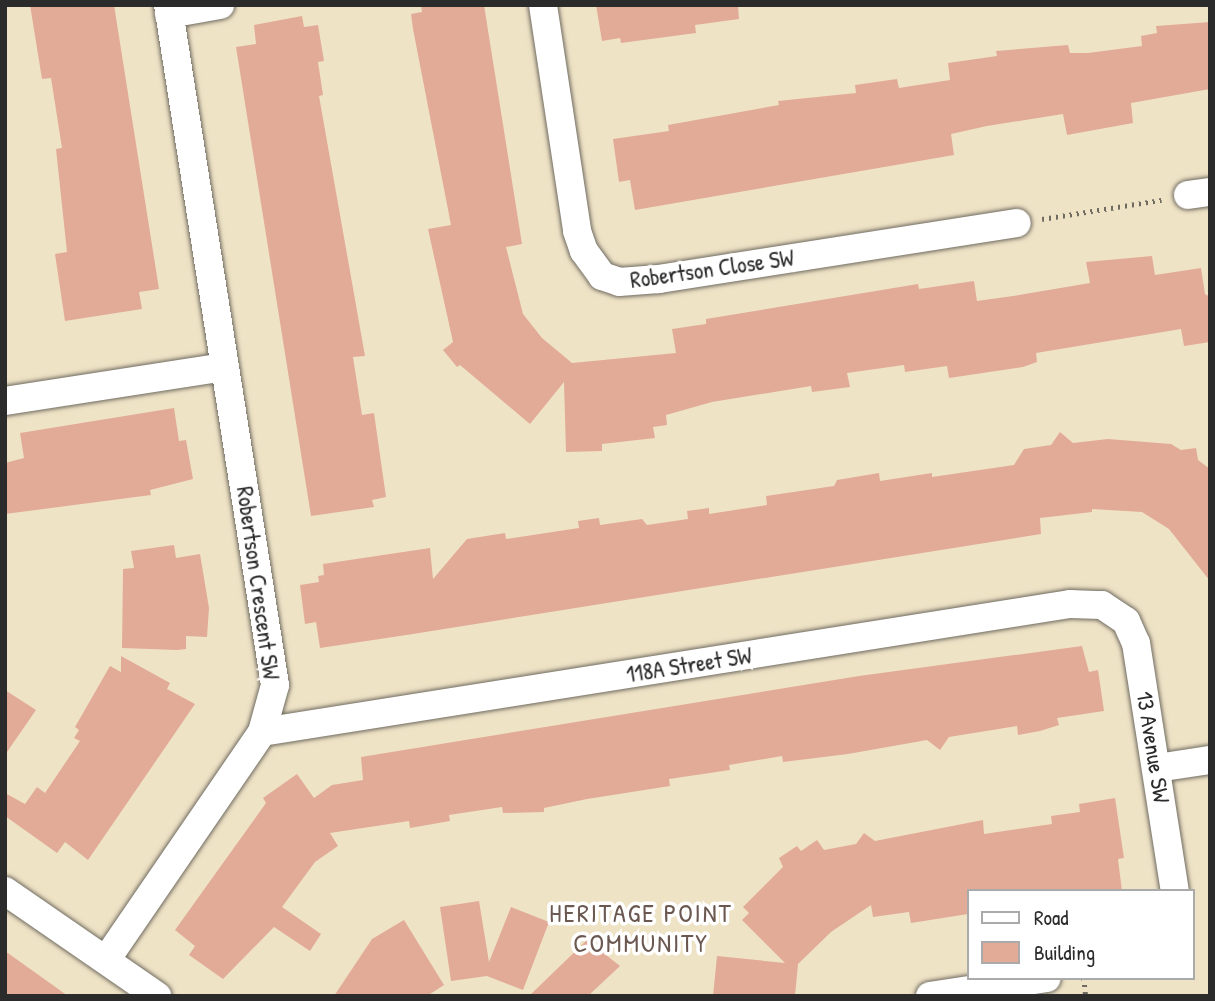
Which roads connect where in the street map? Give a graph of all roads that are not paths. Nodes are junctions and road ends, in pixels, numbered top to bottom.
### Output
1 (220, 5) edge
2 (542, 5) edge
3 (169, 10) edge
4 (1017, 223) road end
5 (224, 367) junction
6 (5, 401) edge
7 (1115, 611) joint
8 (262, 732) junction
9 (1210, 760) edge
10 (1157, 768) junction
11 (1175, 889) edge
12 (5, 891) edge
13 (106, 960) junction
14 (1034, 980) edge
15 (157, 996) edge
16 (930, 996) edge

1 - 3 street
2 - 4 street, Robertson Close SW
3 - 5 street, Robertson Crescent SW
5 - 6 street
5 - 8 street, Robertson Crescent SW
7 - 8 street, 118A Street SW
7 - 10 street, 13 Avenue SW
8 - 13 street, Robertson Crescent SW
9 - 10 street
10 - 11 street, 13 Avenue SW
12 - 13 street
13 - 15 street
14 - 16 street

